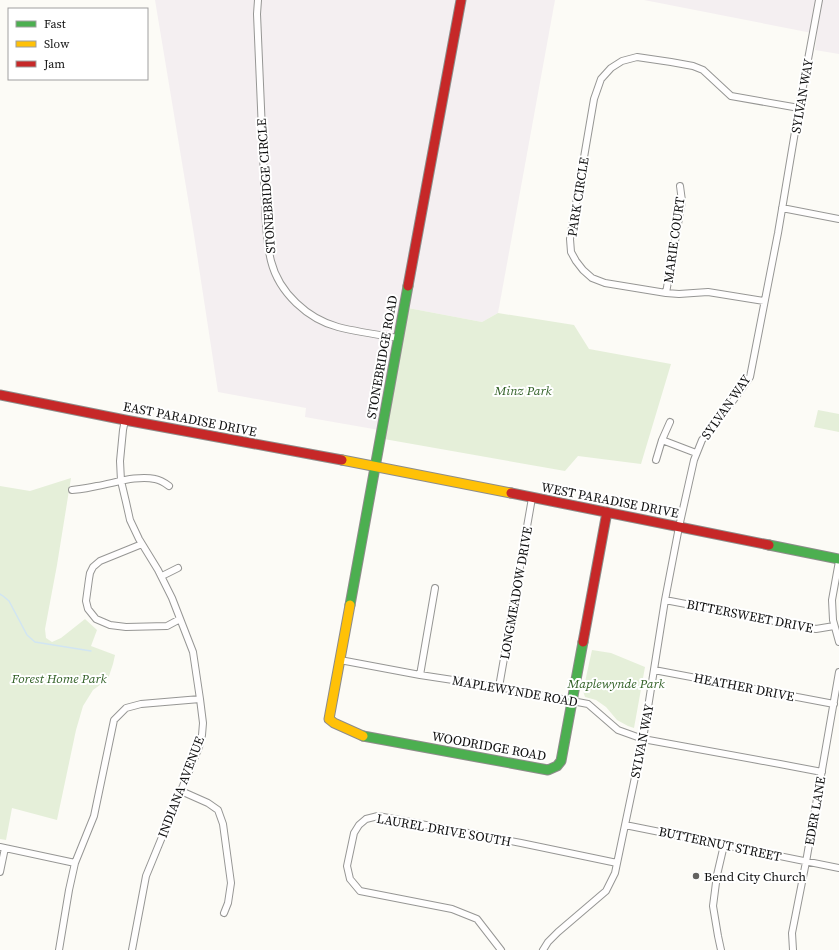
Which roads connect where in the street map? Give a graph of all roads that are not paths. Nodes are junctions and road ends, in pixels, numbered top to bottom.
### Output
1 (258, 0) edge
2 (461, 0) edge
3 (819, 0) edge
4 (799, 108) junction
5 (680, 186) dead end
6 (782, 208) junction
7 (839, 219) edge
8 (666, 293) junction
9 (764, 301) junction
10 (399, 338) junction
11 (0, 395) edge
12 (125, 420) junction
13 (670, 422) dead end
14 (662, 440) junction
15 (696, 453) junction
16 (656, 460) dead end
17 (375, 466) junction
18 (122, 481) junction
19 (169, 486) dead end
20 (72, 490) dead end
21 (532, 498) junction
22 (607, 512) junction
23 (679, 528) junction
24 (142, 544) junction
25 (839, 560) edge
26 (178, 568) dead end
27 (162, 576) junction
28 (435, 588) dead end
29 (665, 600) junction
30 (180, 619) junction
31 (834, 626) junction
32 (839, 642) edge
33 (340, 660) junction
34 (654, 670) junction
35 (839, 672) edge
36 (420, 675) junction
37 (499, 687) junction
38 (200, 699) junction
39 (572, 702) junction
40 (834, 704) junction
41 (329, 719) joint
42 (642, 739) junction
43 (822, 772) junction
44 (181, 790) junction
45 (625, 825) junction
46 (724, 845) junction
47 (2, 848) edge
48 (806, 862) junction
49 (75, 863) junction
50 (617, 863) junction
51 (839, 868) edge
52 (0, 872) edge
53 (224, 913) dead end
54 (59, 950) edge
55 (132, 950) edge
56 (501, 950) edge
57 (544, 950) edge
58 (721, 950) edge
59 (793, 950) edge

1 - 10 street, STONEBRIDGE CIRCLE
2 - 10 street, STONEBRIDGE ROAD
3 - 4 street, SYLVAN WAY
4 - 6 street, SYLVAN WAY
4 - 8 street, PARK CIRCLE
5 - 8 street, MARIE COURT
6 - 7 street
6 - 9 street, SYLVAN WAY
8 - 9 street, PARK CIRCLE
9 - 15 street, SYLVAN WAY
10 - 17 street, STONEBRIDGE ROAD
11 - 12 street, EAST PARADISE DRIVE
12 - 17 street, EAST PARADISE DRIVE
12 - 18 street, INDIANA AVENUE
13 - 14 street
14 - 15 street
14 - 16 street
15 - 23 street, SYLVAN WAY
17 - 21 street, WEST PARADISE DRIVE
17 - 33 street, STONEBRIDGE ROAD
18 - 19 street
18 - 20 street
18 - 24 street, INDIANA AVENUE
21 - 22 street, WEST PARADISE DRIVE
21 - 37 street, LONGMEADOW DRIVE
22 - 23 street, WEST PARADISE DRIVE
22 - 39 street, WOODRIDGE ROAD
23 - 25 street, WEST PARADISE DRIVE
23 - 29 street, SYLVAN WAY
24 - 27 street, INDIANA AVENUE
24 - 30 street
25 - 31 street
26 - 27 street
27 - 30 street, INDIANA AVENUE
28 - 36 street
29 - 31 street, BITTERSWEET DRIVE
29 - 34 street, SYLVAN WAY
30 - 38 street, INDIANA AVENUE
31 - 32 street
33 - 36 street, MAPLEWYNDE ROAD
33 - 41 street, STONEBRIDGE ROAD
34 - 40 street, HEATHER DRIVE
34 - 42 street, SYLVAN WAY
35 - 40 street, EDER LANE
36 - 37 street, MAPLEWYNDE ROAD
37 - 39 street, MAPLEWYNDE ROAD
38 - 44 street, INDIANA AVENUE
38 - 49 street
39 - 41 street, WOODRIDGE ROAD
39 - 42 street, MAPLEWYNDE ROAD
40 - 43 street, EDER LANE
42 - 43 street, MAPLEWYNDE ROAD
42 - 45 street, SYLVAN WAY
43 - 48 street, EDER LANE
44 - 53 street
44 - 55 street, INDIANA AVENUE
45 - 46 street, BUTTERNUT STREET
45 - 50 street, SYLVAN WAY
46 - 48 street, BUTTERNUT STREET
46 - 58 street
47 - 49 street
47 - 52 street
48 - 51 street, BUTTERNUT STREET
48 - 59 street, EDER LANE
49 - 54 street
50 - 56 street, LAUREL DRIVE SOUTH
50 - 57 street, SYLVAN WAY

